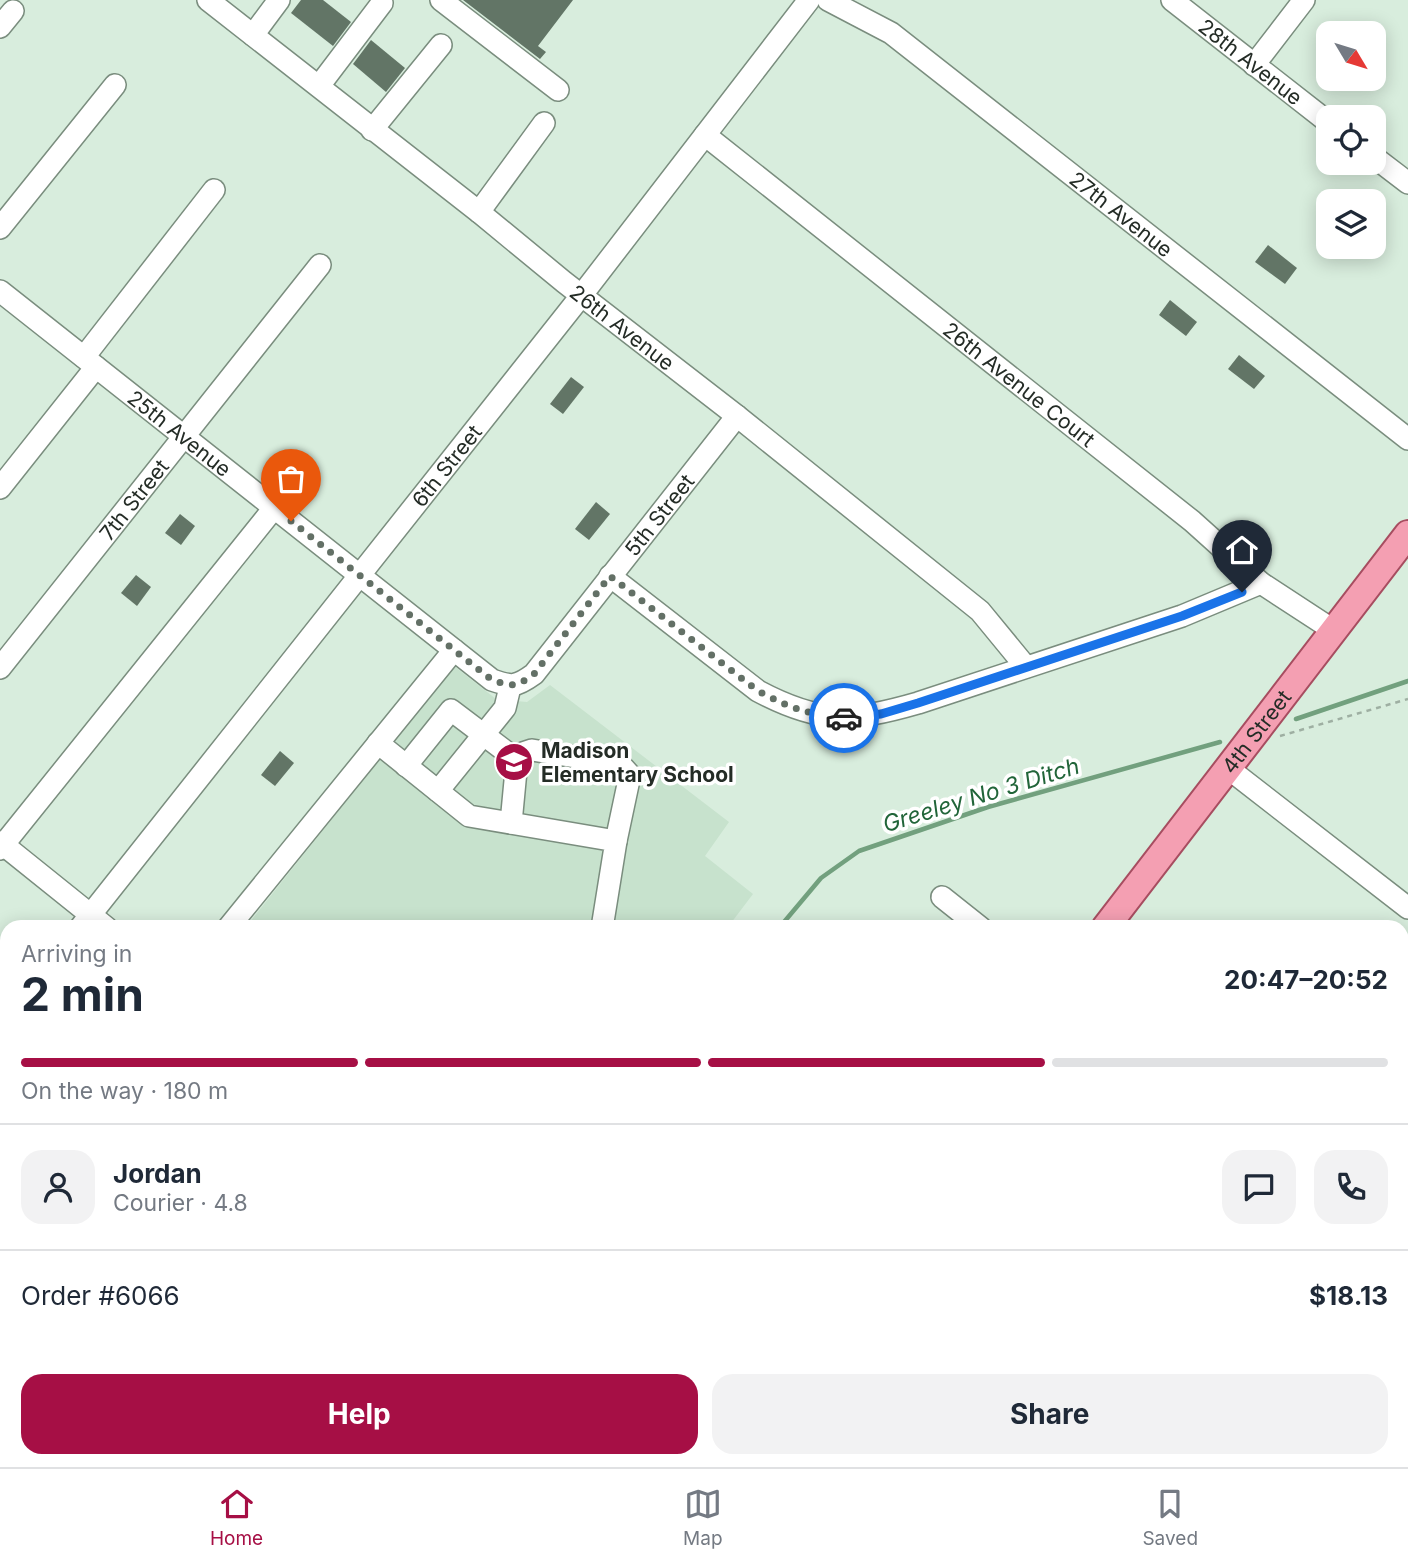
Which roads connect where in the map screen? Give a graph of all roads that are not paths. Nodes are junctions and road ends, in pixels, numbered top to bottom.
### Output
1 (208, 0) edge
2 (279, 0) edge
3 (441, 0) edge
4 (809, 0) edge
5 (828, 0) edge
6 (1172, 0) edge
7 (1304, 0) edge
8 (382, 3) dead end
9 (253, 35) junction
10 (440, 45) dead end
11 (1254, 65) junction
12 (115, 85) dead end
13 (319, 86) junction
14 (558, 90) dead end
15 (1316, 113) edge
16 (544, 123) dead end
17 (372, 130) junction
18 (705, 135) junction
19 (1386, 166) edge
20 (1408, 183) edge
21 (214, 190) dead end
22 (479, 212) junction
23 (0, 228) edge
24 (320, 265) dead end
25 (0, 291) edge
26 (581, 296) junction
27 (90, 362) junction
28 (737, 416) junction
29 (184, 435) junction
30 (1408, 439) edge
31 (0, 488) edge
32 (274, 508) junction
33 (1408, 534) edge
34 (360, 576) junction
35 (610, 576) junction
36 (1262, 583) junction
37 (1333, 630) junction
38 (454, 650) junction
39 (1026, 667) junction
40 (0, 668) edge
41 (519, 682) junction
42 (483, 734) junction
43 (379, 743) junction
44 (517, 760) junction
45 (407, 766) junction
46 (1228, 769) junction
47 (438, 791) junction
48 (511, 823) junction
49 (616, 841) junction
50 (1, 845) edge
51 (942, 897) dead end
52 (1408, 908) edge
53 (89, 920) edge
54 (95, 920) edge
55 (235, 920) edge
56 (603, 920) edge
57 (971, 920) edge
58 (1111, 920) edge

1 - 9 street, 26th Avenue
2 - 9 street
3 - 14 street
4 - 18 street, 6th Street
5 - 30 street, 27th Avenue
6 - 11 street, 28th Avenue
7 - 11 street
8 - 13 street
9 - 13 street, 26th Avenue
10 - 17 street
11 - 15 street, 28th Avenue
12 - 23 street
13 - 17 street, 26th Avenue
16 - 22 street
17 - 22 street, 26th Avenue
18 - 26 street, 6th Street
18 - 36 street, 26th Avenue Court
19 - 20 street
21 - 27 street
22 - 26 street, 26th Avenue
24 - 29 street, 7th Street
25 - 27 street, 25th Avenue
26 - 28 street, 26th Avenue
26 - 34 street, 6th Street
27 - 29 street, 25th Avenue
27 - 31 street
28 - 35 street, 5th Street
28 - 39 street, 26th Avenue
29 - 32 street, 25th Avenue
29 - 40 street, 7th Street
32 - 34 street, 25th Avenue
32 - 50 street
33 - 37 main road, 4th Street
34 - 38 street, 25th Avenue
34 - 54 street, 6th Street
35 - 39 street
35 - 41 street, 5th Street
36 - 37 street, 26th Avenue Court
36 - 39 street
37 - 46 main road, 4th Street
38 - 41 street, 25th Avenue
38 - 43 street
41 - 42 street, 5th Street
42 - 44 street
42 - 45 street
42 - 47 street, 5th Street
43 - 45 street
43 - 55 street
44 - 48 street
44 - 49 street
45 - 47 street
46 - 52 street
46 - 58 main road, 4th Street
47 - 48 street
48 - 49 street
49 - 56 street
50 - 53 street
51 - 57 street

